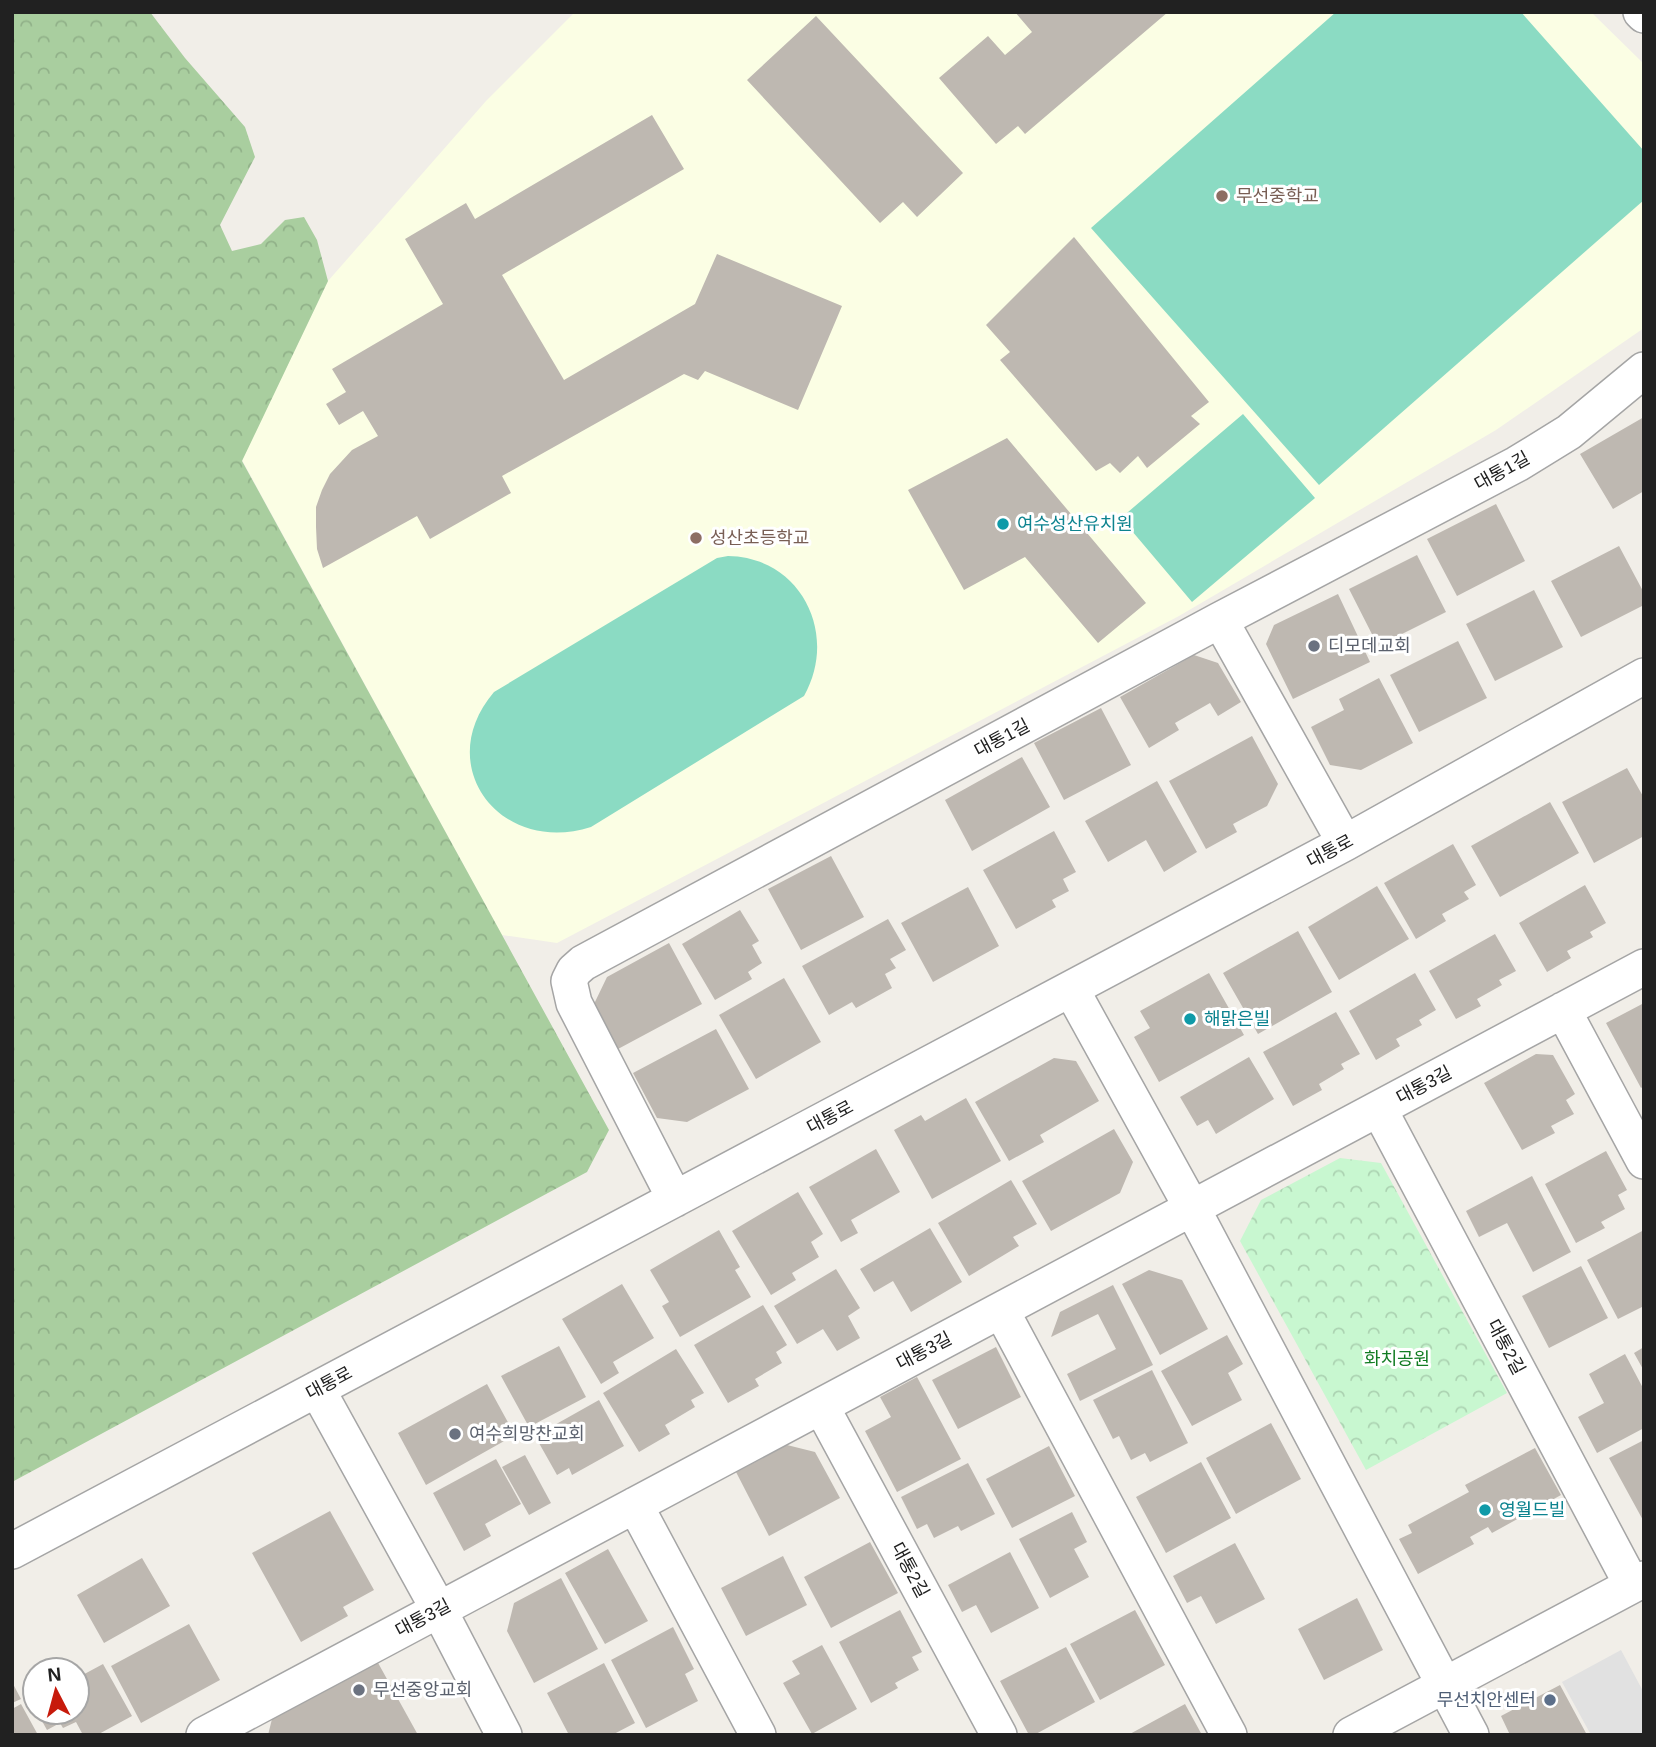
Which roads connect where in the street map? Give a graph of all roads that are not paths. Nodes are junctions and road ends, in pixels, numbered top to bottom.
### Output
1 (1644, 370) edge
2 (1220, 620) junction
3 (1644, 676) edge
4 (1345, 844) junction
5 (1644, 967) edge
6 (1071, 989) junction
7 (1563, 1010) junction
8 (1379, 1109) junction
9 (1644, 1161) edge
10 (675, 1199) junction
11 (1192, 1208) junction
12 (1001, 1310) junction
13 (317, 1389) junction
14 (821, 1406) junction
15 (635, 1505) junction
16 (12, 1551) edge
17 (1638, 1583) edge
18 (439, 1609) junction
19 (1445, 1685) junction
20 (210, 1733) edge
21 (504, 1735) edge
22 (758, 1735) edge
23 (999, 1735) edge
24 (1229, 1735) edge
25 (1351, 1735) edge
26 (1471, 1735) edge

1 - 2 street, 대통1길
2 - 4 street
2 - 10 street, 대통1길
3 - 4 street, 대통로
4 - 6 street, 대통로
5 - 7 street, 대통3길
6 - 10 street, 대통로
6 - 11 street
7 - 8 street, 대통3길
7 - 9 street
8 - 11 street, 대통3길
8 - 17 street, 대통2길
10 - 13 street, 대통로
11 - 12 street, 대통3길
11 - 19 street
12 - 14 street, 대통3길
12 - 24 street
13 - 16 street, 대통로
13 - 18 street
14 - 15 street, 대통3길
14 - 23 street, 대통2길
15 - 18 street, 대통3길
15 - 22 street
17 - 19 street, 대통2길
18 - 20 street, 대통3길
18 - 21 street
19 - 25 street, 대통2길
19 - 26 street

